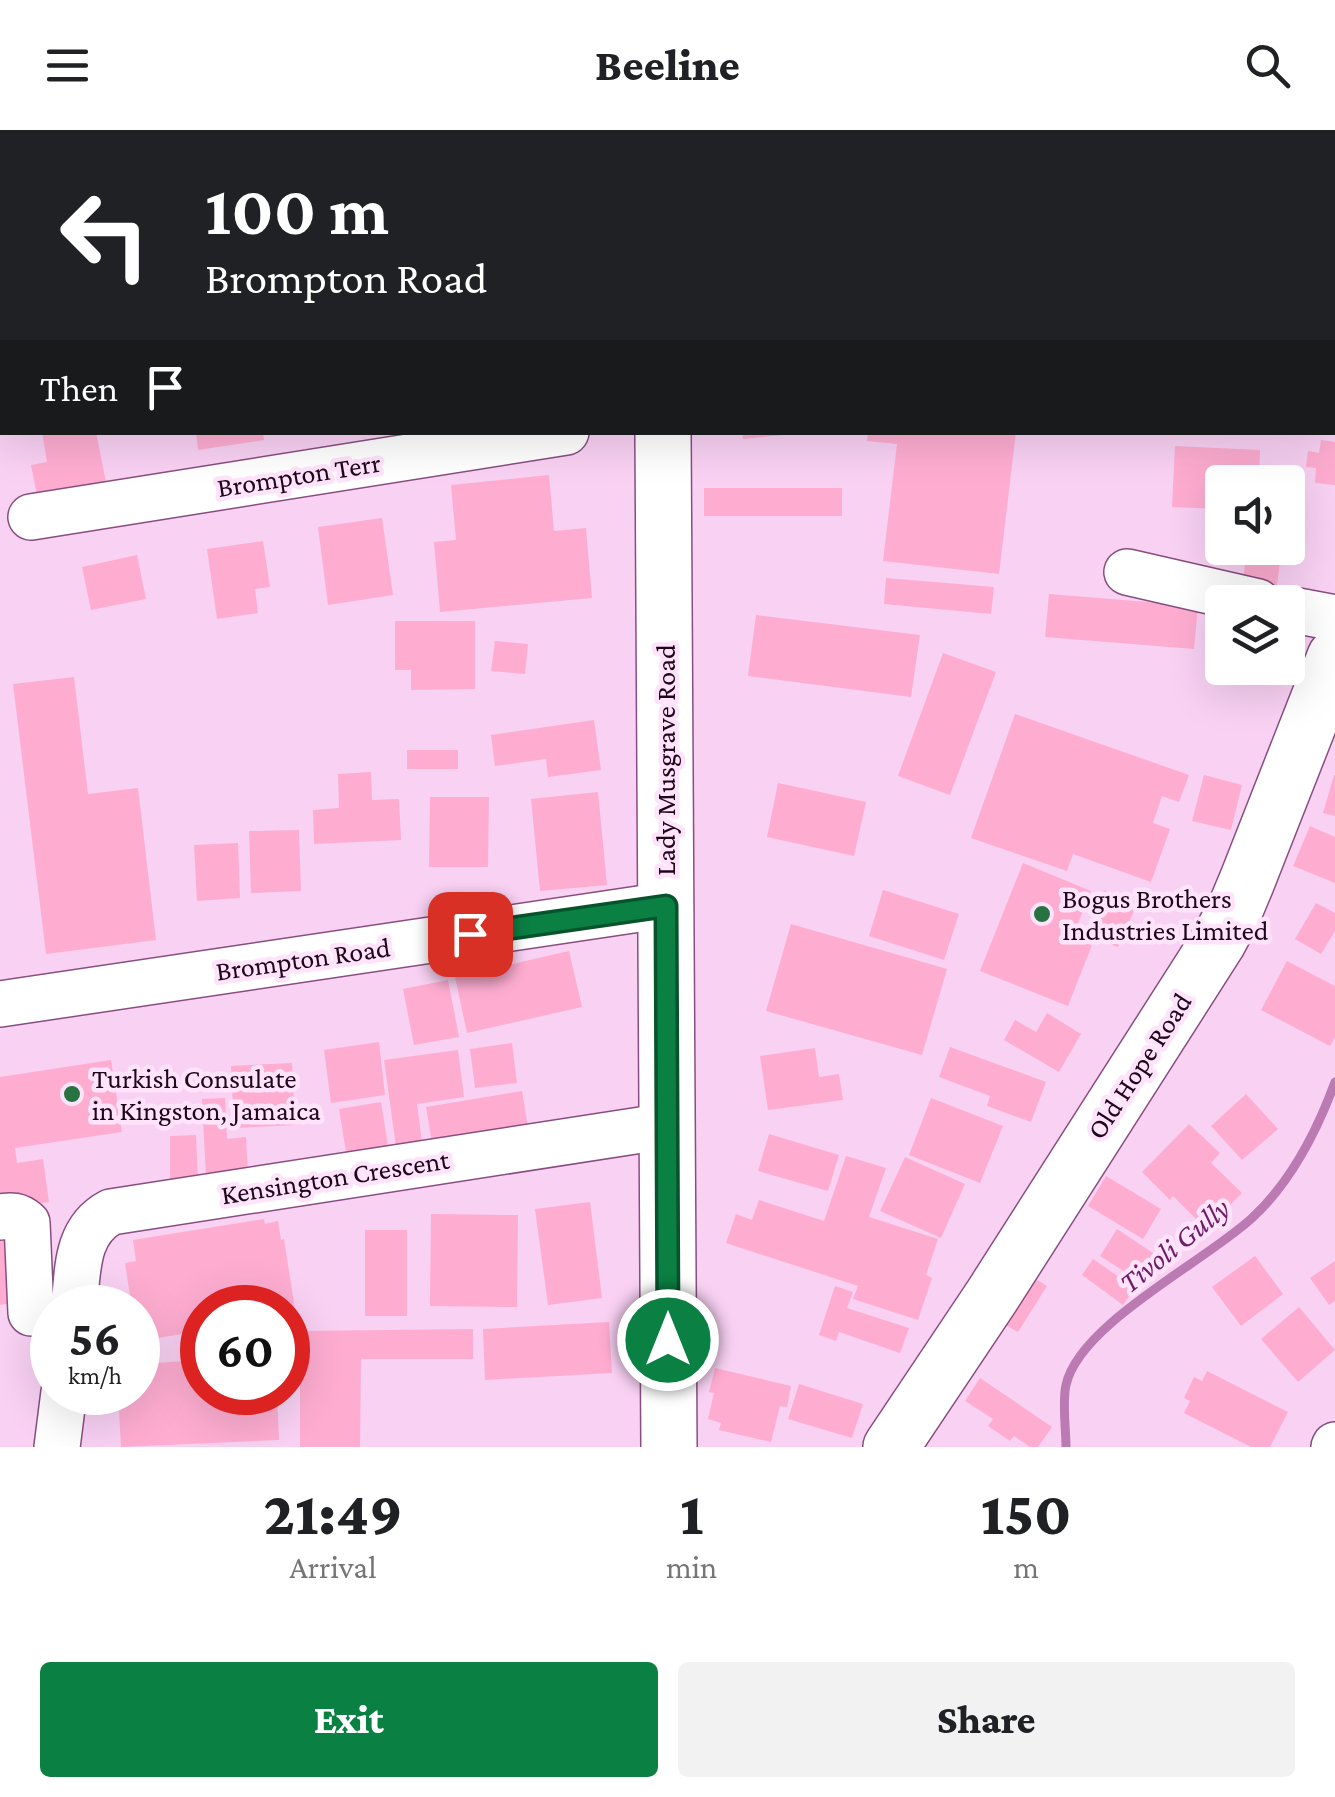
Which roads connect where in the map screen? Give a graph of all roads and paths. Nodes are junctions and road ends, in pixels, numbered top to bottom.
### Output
1 (547, 435) edge
2 (663, 435) edge
3 (31, 517) dead end
4 (1127, 572) dead end
5 (1205, 590) edge
6 (1305, 612) edge
7 (1335, 618) edge
8 (1335, 657) edge
9 (666, 906) junction
10 (0, 1004) edge
11 (667, 1126) junction
12 (0, 1217) edge
13 (35, 1285) edge
14 (56, 1285) edge
15 (61, 1415) edge
16 (58, 1447) edge
17 (669, 1447) edge
18 (891, 1447) edge

1 - 3 street, Brompton Terr
2 - 9 main road, Lady Musgrave Road
4 - 5 street
6 - 7 street
8 - 18 main road, Old Hope Road
9 - 10 street, Brompton Road
9 - 11 main road, Lady Musgrave Road
11 - 14 street, Kensington Crescent
11 - 17 main road, Lady Musgrave Road
12 - 13 street
15 - 16 street

